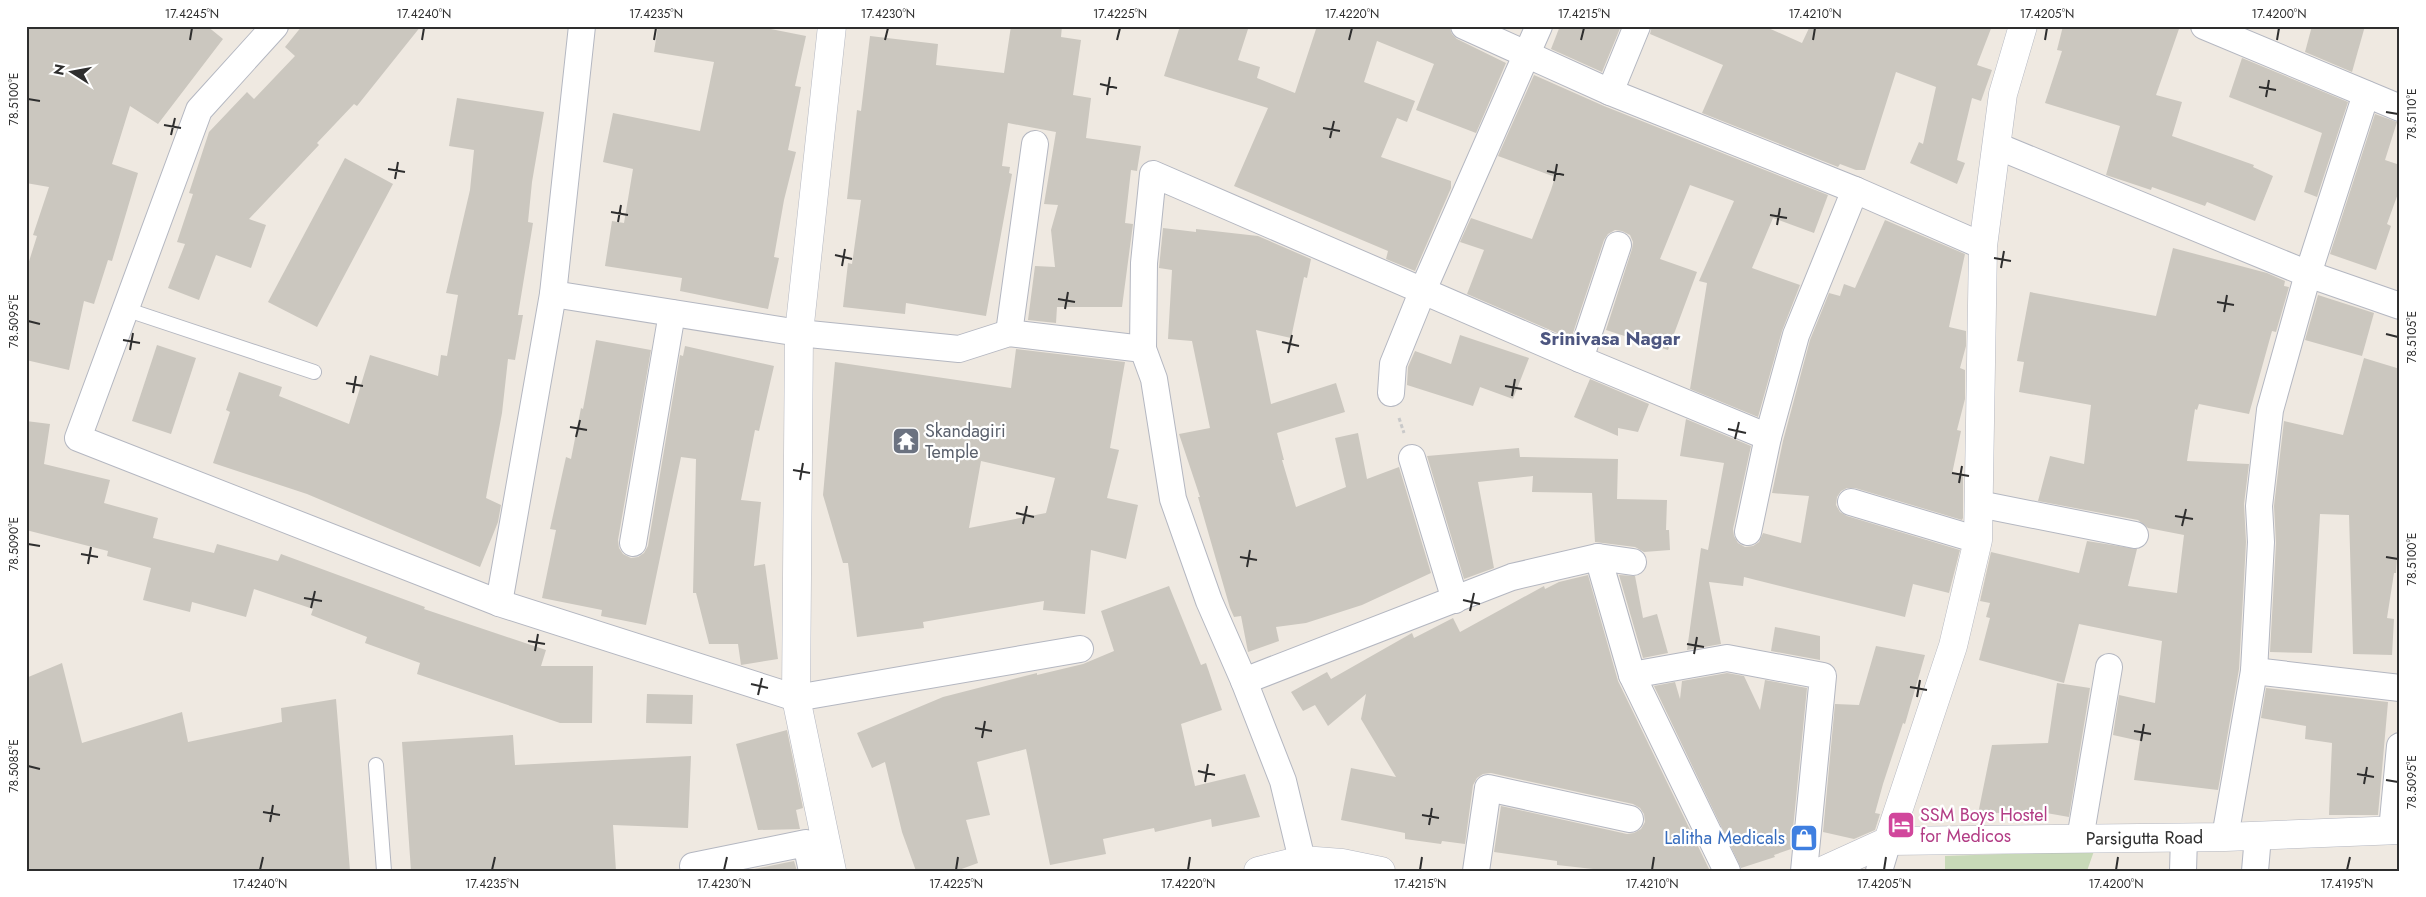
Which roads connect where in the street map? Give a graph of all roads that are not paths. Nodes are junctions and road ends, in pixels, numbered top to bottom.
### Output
1 (275, 26) edge
2 (582, 26) edge
3 (832, 26) edge
4 (1464, 26) edge
5 (1538, 26) edge
6 (1637, 26) edge
7 (2023, 26) edge
8 (2204, 26) edge
9 (2235, 32) edge
10 (1527, 54) junction
11 (1610, 92) junction
12 (2366, 94) junction
13 (2400, 108) edge
14 (1035, 144) dead end
15 (1997, 146) junction
16 (1855, 190) junction
17 (1618, 245) dead end
18 (1983, 246) junction
19 (2308, 274) junction
20 (1423, 290) junction
21 (553, 294) junction
22 (2400, 306) edge
23 (125, 309) junction
24 (672, 313) junction
25 (799, 333) junction
26 (1009, 333) junction
27 (1143, 349) junction
28 (1580, 359) junction
29 (314, 372) dead end
30 (1391, 393) road end
31 (1768, 437) junction
32 (1412, 458) road end
33 (1851, 502) dead end
34 (1979, 504) junction
35 (1748, 532) dead end
36 (2135, 535) dead end
37 (1978, 540) junction
38 (633, 543) dead end
39 (1598, 556) junction
40 (1633, 562) dead end
41 (1455, 600) junction
42 (499, 603) junction
43 (1080, 649) dead end
44 (2109, 667) dead end
45 (2254, 671) junction
46 (1632, 675) junction
47 (1244, 681) junction
48 (2400, 688) edge
49 (796, 698) junction
50 (2400, 746) edge
51 (376, 765) dead end
52 (1630, 819) dead end
53 (2396, 830) edge
54 (2225, 836) junction
55 (2258, 836) junction
56 (2184, 837) junction
57 (2080, 838) junction
58 (1888, 841) junction
59 (1302, 866) edge
60 (384, 871) edge
61 (694, 871) edge
62 (812, 871) edge
63 (832, 871) edge
64 (1258, 871) edge
65 (1381, 871) edge
66 (1476, 871) edge
67 (1727, 871) edge
68 (1804, 871) edge
69 (1822, 871) edge
70 (1879, 871) edge
71 (2184, 871) edge
72 (2255, 871) edge

1 - 23 street
2 - 21 street
3 - 25 street
4 - 10 street
5 - 10 street
6 - 11 street
7 - 15 street
8 - 9 street
9 - 12 street
10 - 11 street
10 - 20 street
11 - 16 street
12 - 13 street
12 - 19 street
14 - 26 street
15 - 18 street
15 - 19 street
16 - 18 street
16 - 31 street
17 - 28 street
18 - 34 street
19 - 22 street
19 - 45 street
20 - 27 street
20 - 28 street
20 - 30 street
21 - 24 street
21 - 42 street
23 - 29 lane
23 - 42 street
24 - 25 street
24 - 38 street
25 - 26 street
25 - 49 street
26 - 27 street
27 - 47 street
28 - 31 street
31 - 35 street
32 - 41 street
33 - 37 street
34 - 36 street
34 - 37 street
37 - 58 street
39 - 40 street
39 - 41 street
39 - 46 street
41 - 47 street
42 - 49 street
43 - 49 street
44 - 57 street
45 - 48 street
45 - 54 street
46 - 67 street
46 - 68 street
47 - 59 street
49 - 63 street
50 - 53 street
51 - 60 lane
52 - 66 street
53 - 55 street, Parsigutta Road
54 - 55 street, Parsigutta Road
54 - 56 street, Parsigutta Road
55 - 72 street
56 - 57 street, Parsigutta Road
56 - 71 street
57 - 58 street, Parsigutta Road
58 - 69 street
58 - 70 street
59 - 64 street
59 - 65 street
61 - 62 street

